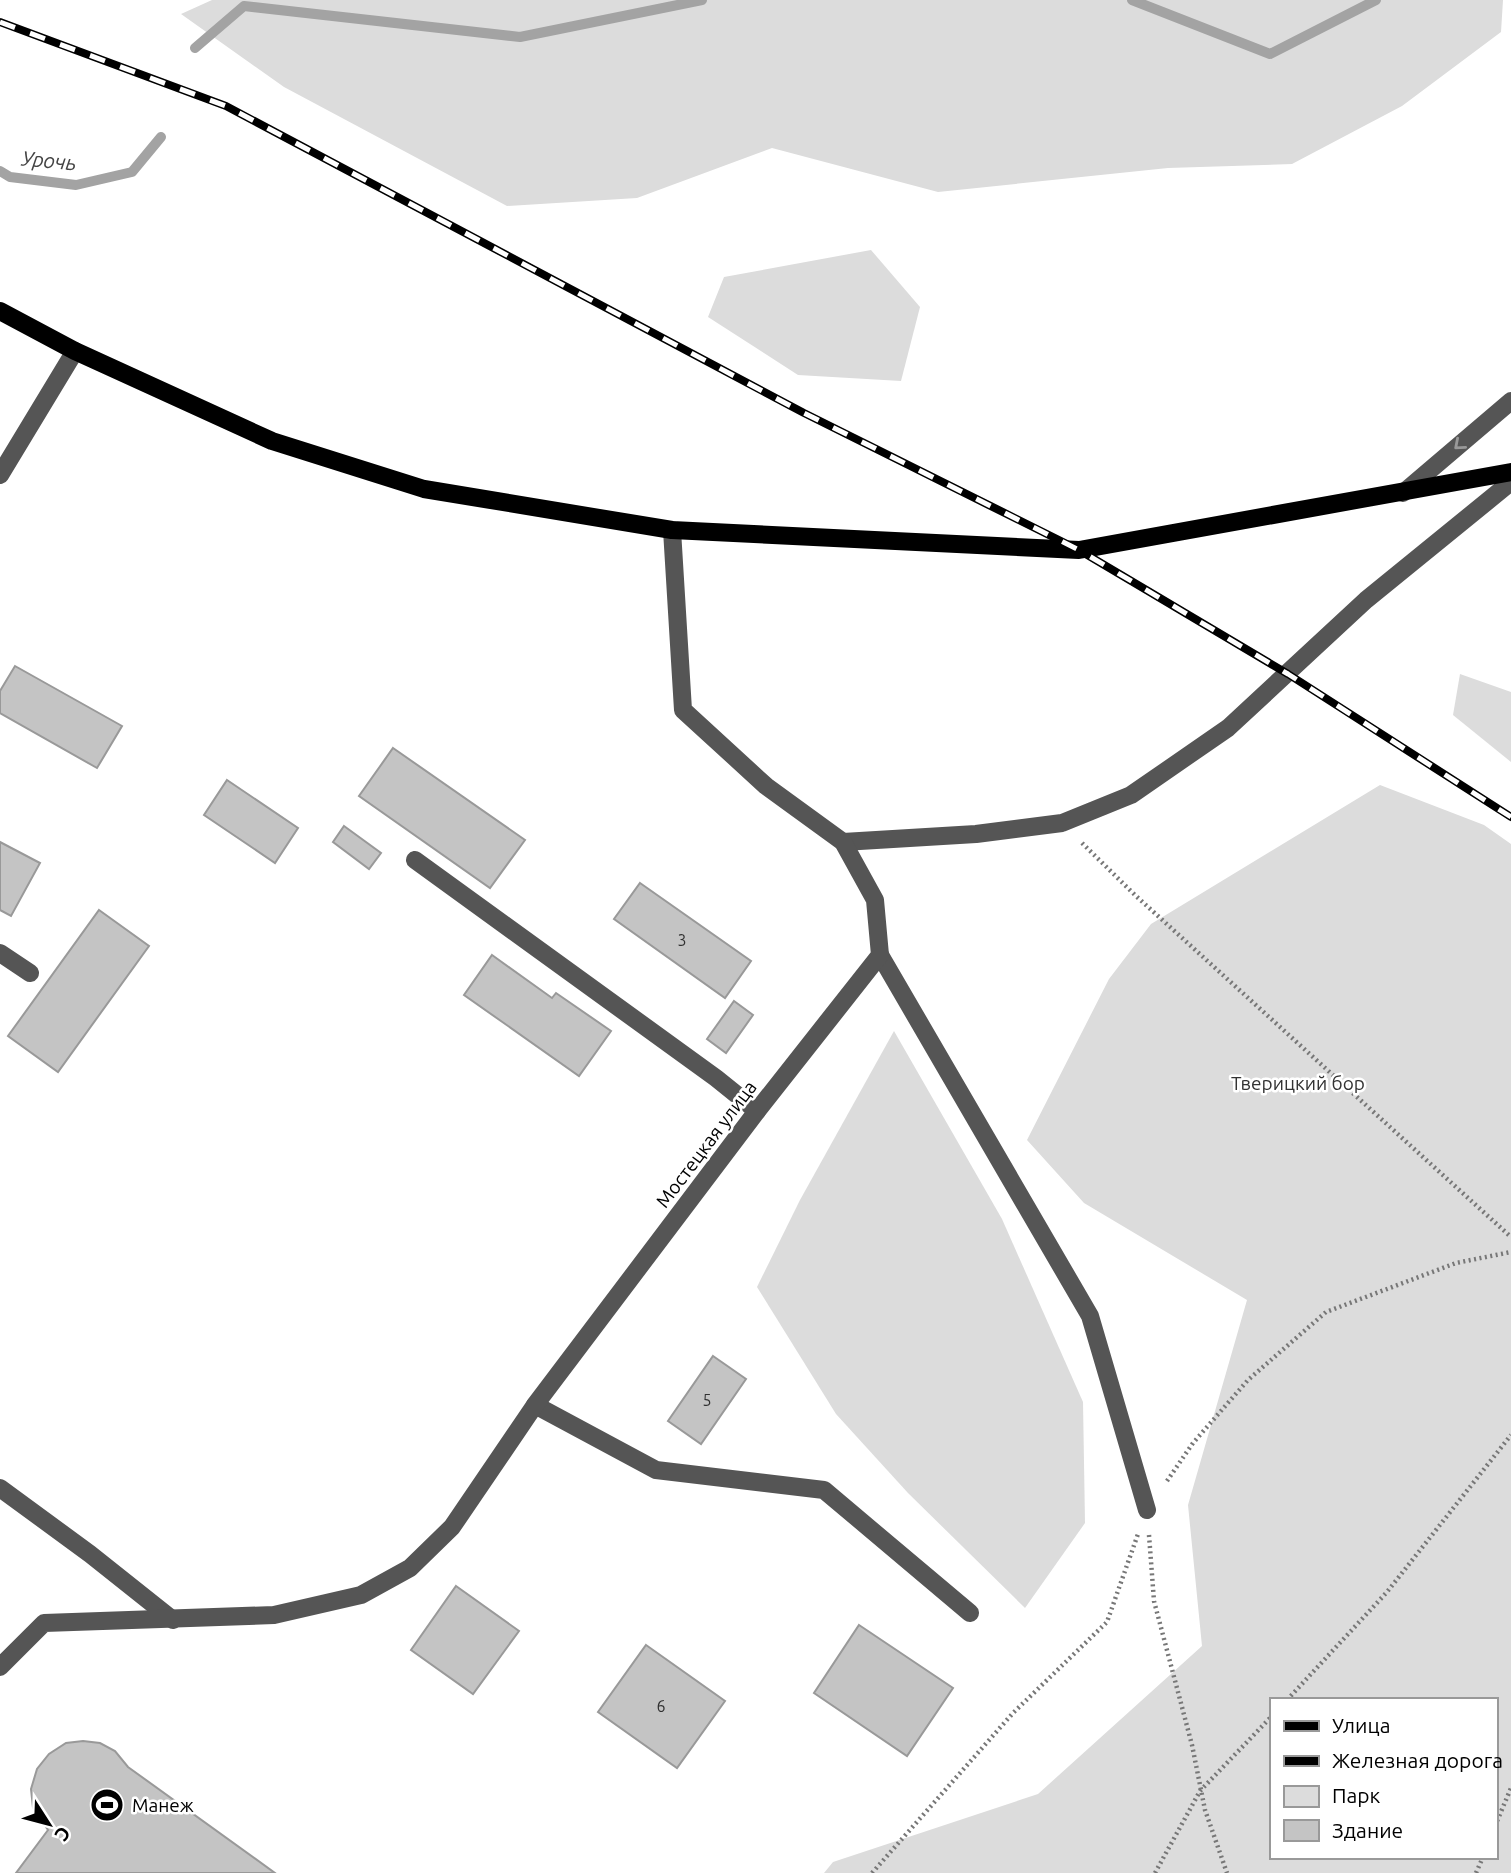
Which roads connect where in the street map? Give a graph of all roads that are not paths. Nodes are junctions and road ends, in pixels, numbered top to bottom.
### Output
1 (0, 311) edge
2 (75, 351) junction
3 (1511, 401) edge
4 (1511, 472) edge
5 (0, 475) edge
6 (1511, 482) edge
7 (1403, 493) junction
8 (672, 530) junction
9 (843, 842) junction
10 (415, 860) dead end
11 (0, 953) edge
12 (880, 955) junction
13 (30, 973) dead end
14 (757, 1111) junction
15 (535, 1405) junction
16 (0, 1489) edge
17 (1147, 1510) road end
18 (970, 1613) dead end
19 (173, 1620) junction
20 (0, 1667) edge

1 - 2 main road
2 - 5 street
2 - 8 main road
3 -> 7 street
4 - 7 main road
6 - 9 street
7 - 8 main road
8 - 9 street
9 - 12 street
10 - 14 street
11 - 13 street
12 - 14 street, Мостецкая улица
12 - 17 street
14 - 15 street, Мостецкая улица
15 - 18 street
15 - 19 street, Мостецкая улица
16 - 19 street
19 - 20 street, Мостецкая улица

